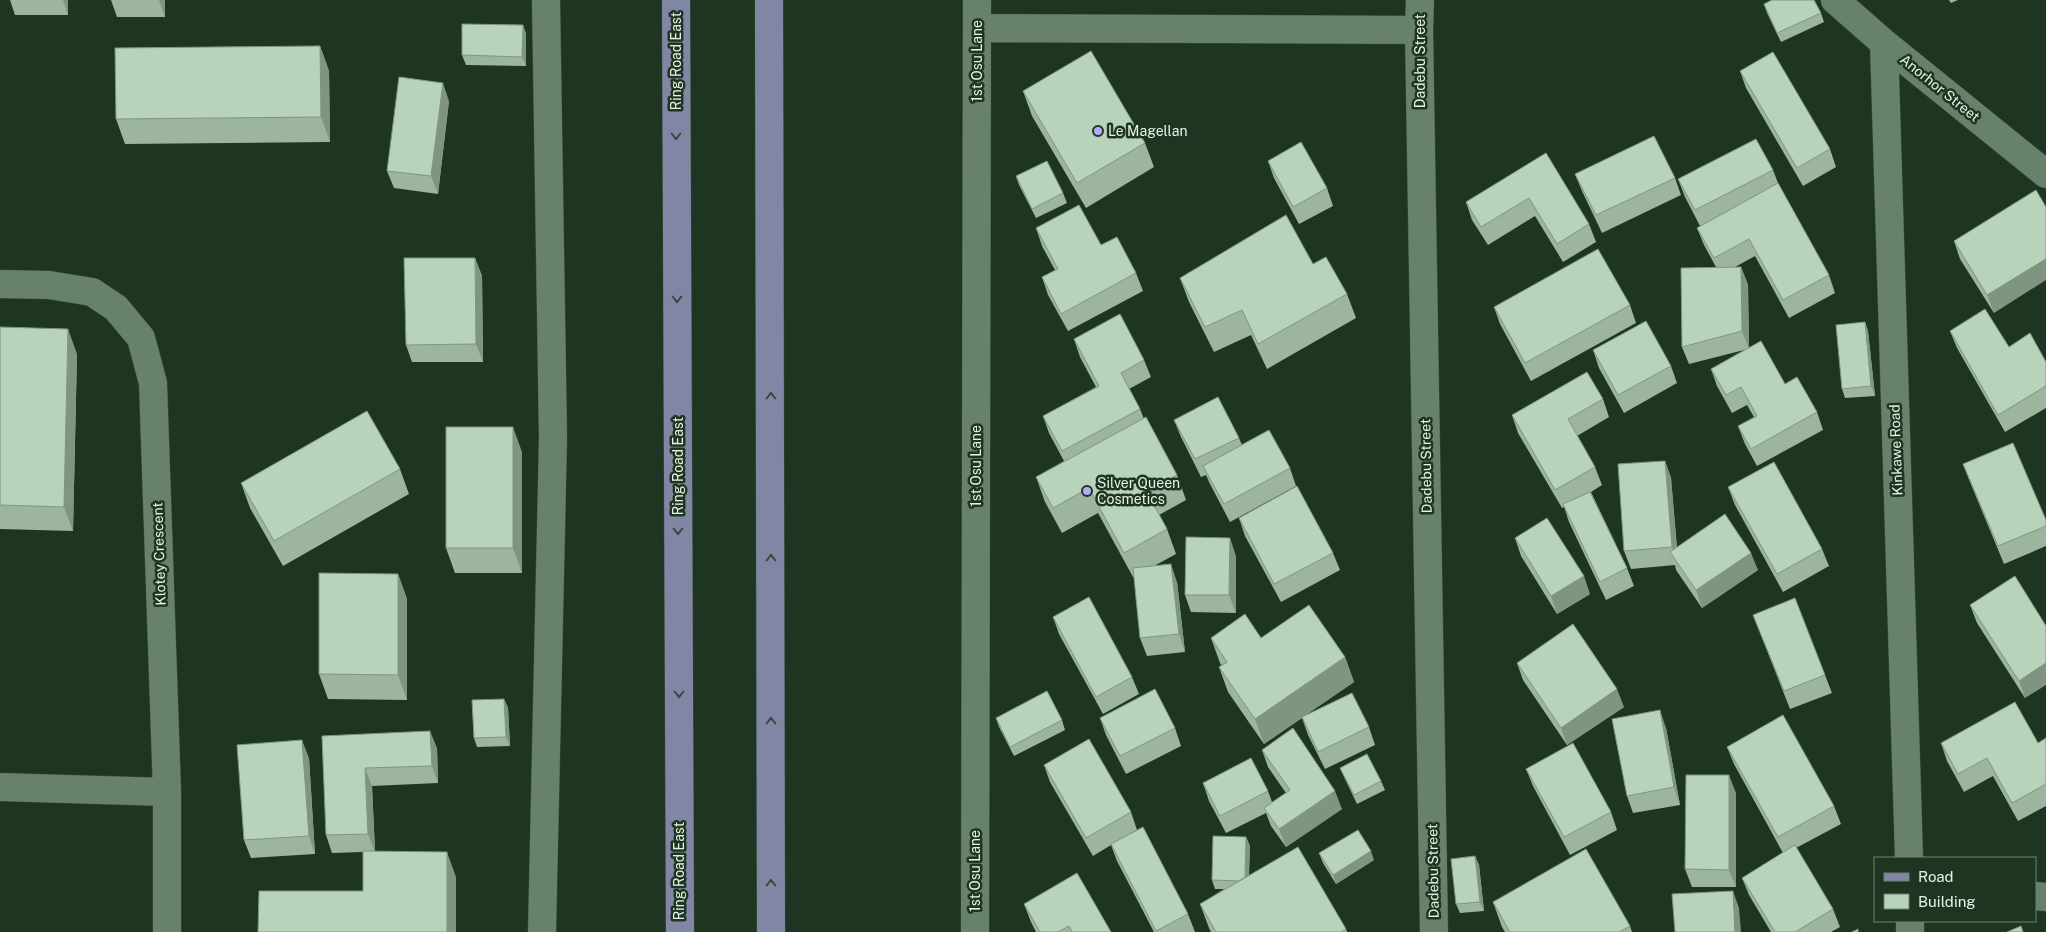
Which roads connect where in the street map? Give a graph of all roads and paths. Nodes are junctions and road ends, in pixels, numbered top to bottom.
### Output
1 (546, 0) edge
2 (676, 0) edge
3 (769, 0) edge
4 (977, 0) edge
5 (1420, 0) edge
6 (1835, 0) edge
7 (977, 28) junction
8 (1419, 30) junction
9 (1884, 43) junction
10 (2046, 174) edge
11 (0, 284) edge
12 (0, 787) edge
13 (166, 792) junction
14 (1909, 857) edge
15 (167, 932) edge
16 (542, 932) edge
17 (680, 932) edge
18 (771, 932) edge
19 (975, 932) edge
20 (1434, 932) edge

1 - 16 street
2 -> 17 main road, Ring Road East
18 -> 3 main road
4 - 7 street, 1st Osu Lane
5 - 8 street, Dadebu Street
6 - 9 street, Anorhor Street
7 - 8 street
7 - 19 street, 1st Osu Lane
8 - 20 street, Dadebu Street
9 - 10 street, Anorhor Street
9 - 14 street, Kinkawe Road
11 - 13 street, Klotey Crescent
12 - 13 street
13 - 15 street, Klotey Crescent

